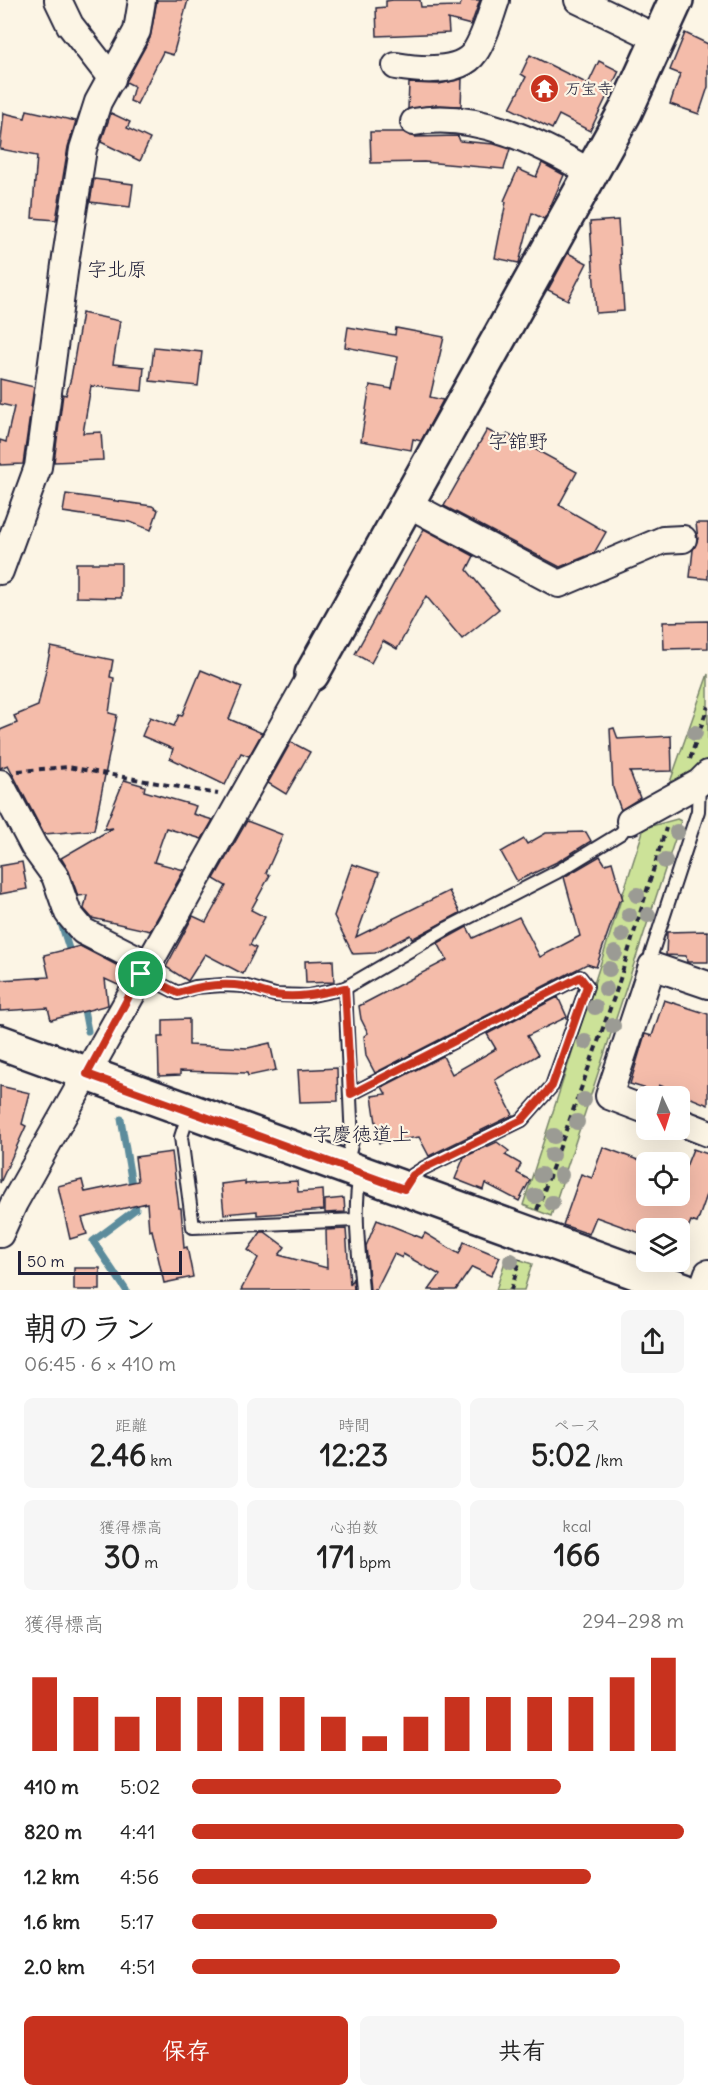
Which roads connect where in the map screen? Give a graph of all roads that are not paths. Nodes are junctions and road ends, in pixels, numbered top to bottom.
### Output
1 (58, 0) edge
2 (142, 0) edge
3 (496, 0) edge
4 (578, 0) edge
5 (676, 0) edge
6 (659, 39) junction
7 (396, 66) dead end
8 (112, 79) junction
9 (414, 122) dead end
10 (591, 173) junction
11 (408, 504) junction
12 (683, 539) dead end
13 (0, 571) edge
14 (312, 674) joint
15 (698, 775) edge
16 (4, 778) edge
17 (630, 820) joint
18 (11, 827) edge
19 (652, 966) junction
20 (144, 969) junction
21 (708, 985) edge
22 (345, 988) junction
23 (0, 1042) edge
24 (87, 1074) junction
25 (351, 1094) junction
26 (636, 1106) edge
27 (189, 1110) junction
28 (690, 1126) edge
29 (708, 1133) edge
30 (353, 1170) junction
31 (404, 1189) junction
32 (356, 1220) junction
33 (0, 1234) edge
34 (708, 1273) edge
35 (362, 1290) edge
36 (685, 1290) edge
37 (702, 1290) edge

1 - 8 street
2 - 8 street
3 - 7 street
4 - 6 street
5 - 6 street
6 - 10 street
8 - 13 street
9 - 10 street
10 - 11 street
11 - 12 street
11 - 14 street
14 - 20 street
15 - 17 street
15 - 19 lane
16 - 18 street
17 - 22 lane
18 - 20 street
19 - 21 street
19 - 26 street
20 - 22 lane
20 - 24 street
22 - 25 lane
23 - 24 street
24 - 27 street
24 - 33 street
25 - 30 lane
25 - 31 lane
27 - 30 street
27 - 32 lane
28 - 29 street
30 - 31 street
30 - 32 lane
31 - 36 street
32 - 35 lane
34 - 37 street

